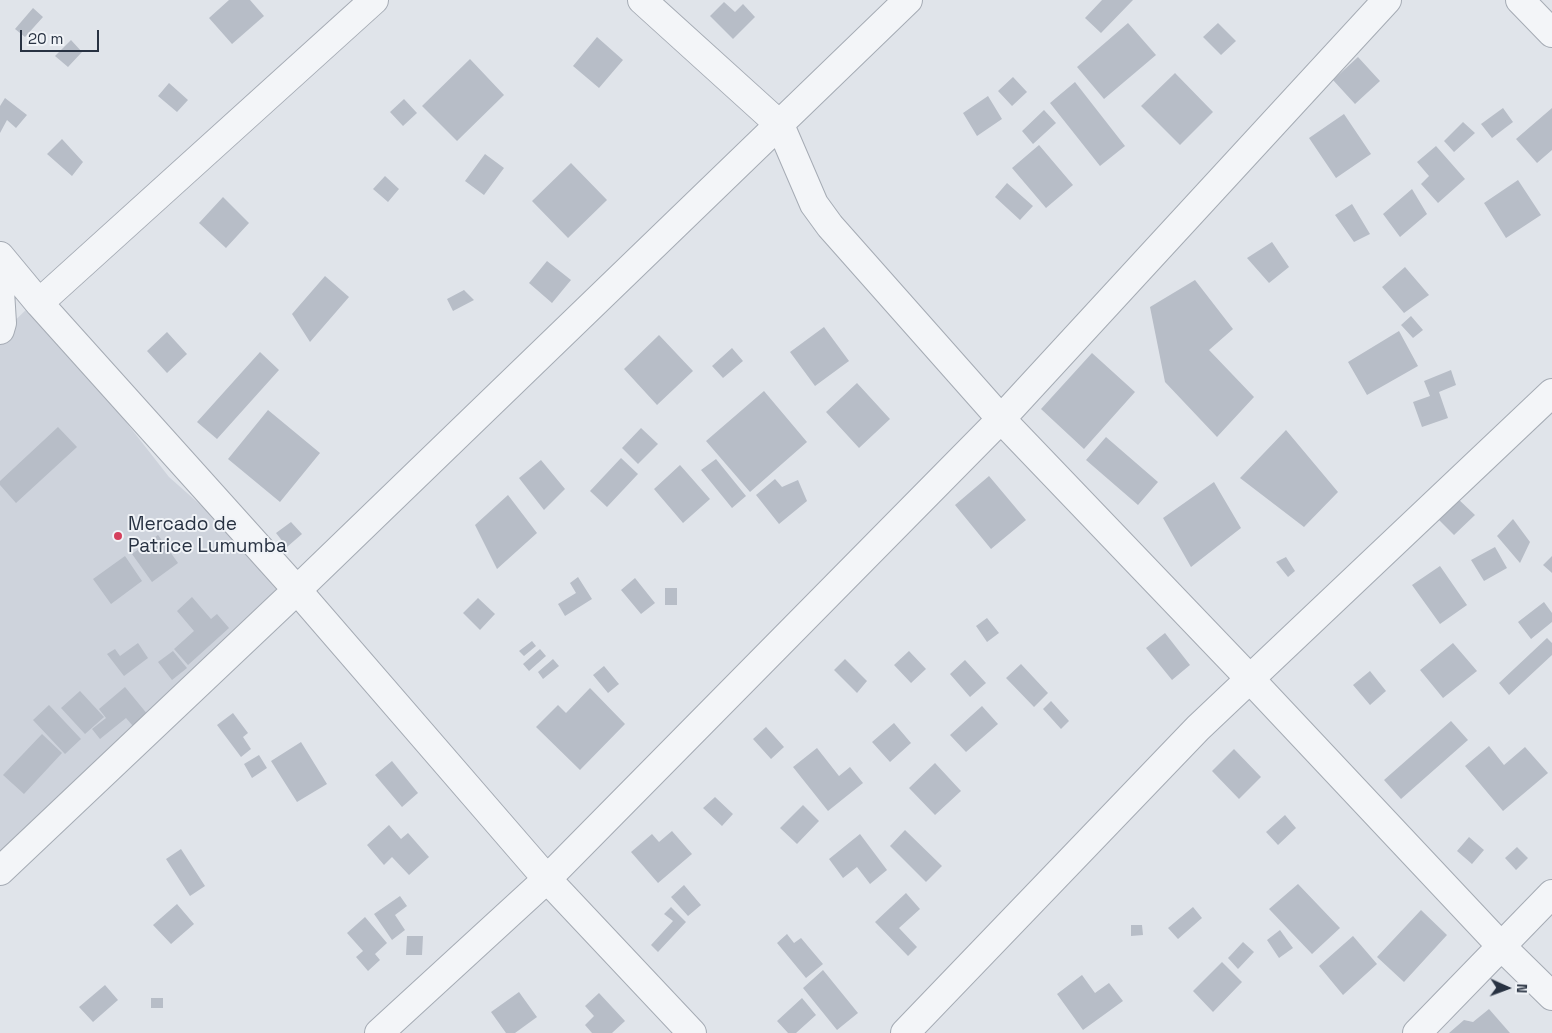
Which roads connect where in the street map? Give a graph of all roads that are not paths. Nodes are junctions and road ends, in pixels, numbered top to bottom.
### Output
1 (374, 0) edge
2 (642, 0) edge
3 (908, 0) edge
4 (1387, 0) edge
5 (1520, 0) edge
6 (1552, 33) edge
7 (780, 125) junction
8 (0, 256) edge
9 (0, 291) edge
10 (39, 303) junction
11 (0, 330) edge
12 (1552, 393) edge
13 (1001, 419) junction
14 (297, 590) junction
15 (1251, 680) junction
16 (0, 871) edge
17 (547, 879) junction
18 (1552, 894) edge
19 (1502, 947) junction
20 (1552, 996) edge
21 (380, 1033) edge
22 (692, 1033) edge
23 (905, 1033) edge
24 (1417, 1033) edge

1 - 10 street
2 - 7 street
3 - 7 street
4 - 13 street
5 - 6 street
7 - 13 street
7 - 14 street
8 - 10 street
9 - 11 street
10 - 14 street
12 - 15 street
13 - 15 street
13 - 17 street
14 - 16 street
14 - 17 street
15 - 19 street
15 - 23 street
17 - 21 street
17 - 22 street
18 - 19 street
19 - 20 street
19 - 24 street

